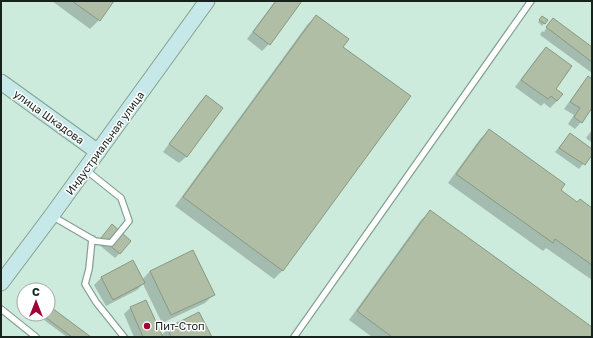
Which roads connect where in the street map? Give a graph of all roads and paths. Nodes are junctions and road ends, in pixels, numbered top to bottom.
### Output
1 (207, 1) edge
2 (531, 1) edge
3 (1, 82) edge
4 (98, 152) junction
5 (85, 170) junction
6 (52, 215) junction
7 (92, 239) junction
8 (1, 284) edge
9 (1, 309) edge
10 (36, 337) edge
11 (124, 337) edge
12 (294, 337) edge

1 - 4 main road, Индустриальная улица
2 - 12 lane
3 - 4 main road, улица Шкадова
4 - 5 main road, Индустриальная улица
5 - 6 main road, Индустриальная улица
5 - 7 lane
6 - 7 lane
6 - 8 main road, Индустриальная улица
7 - 11 lane
9 - 10 lane

